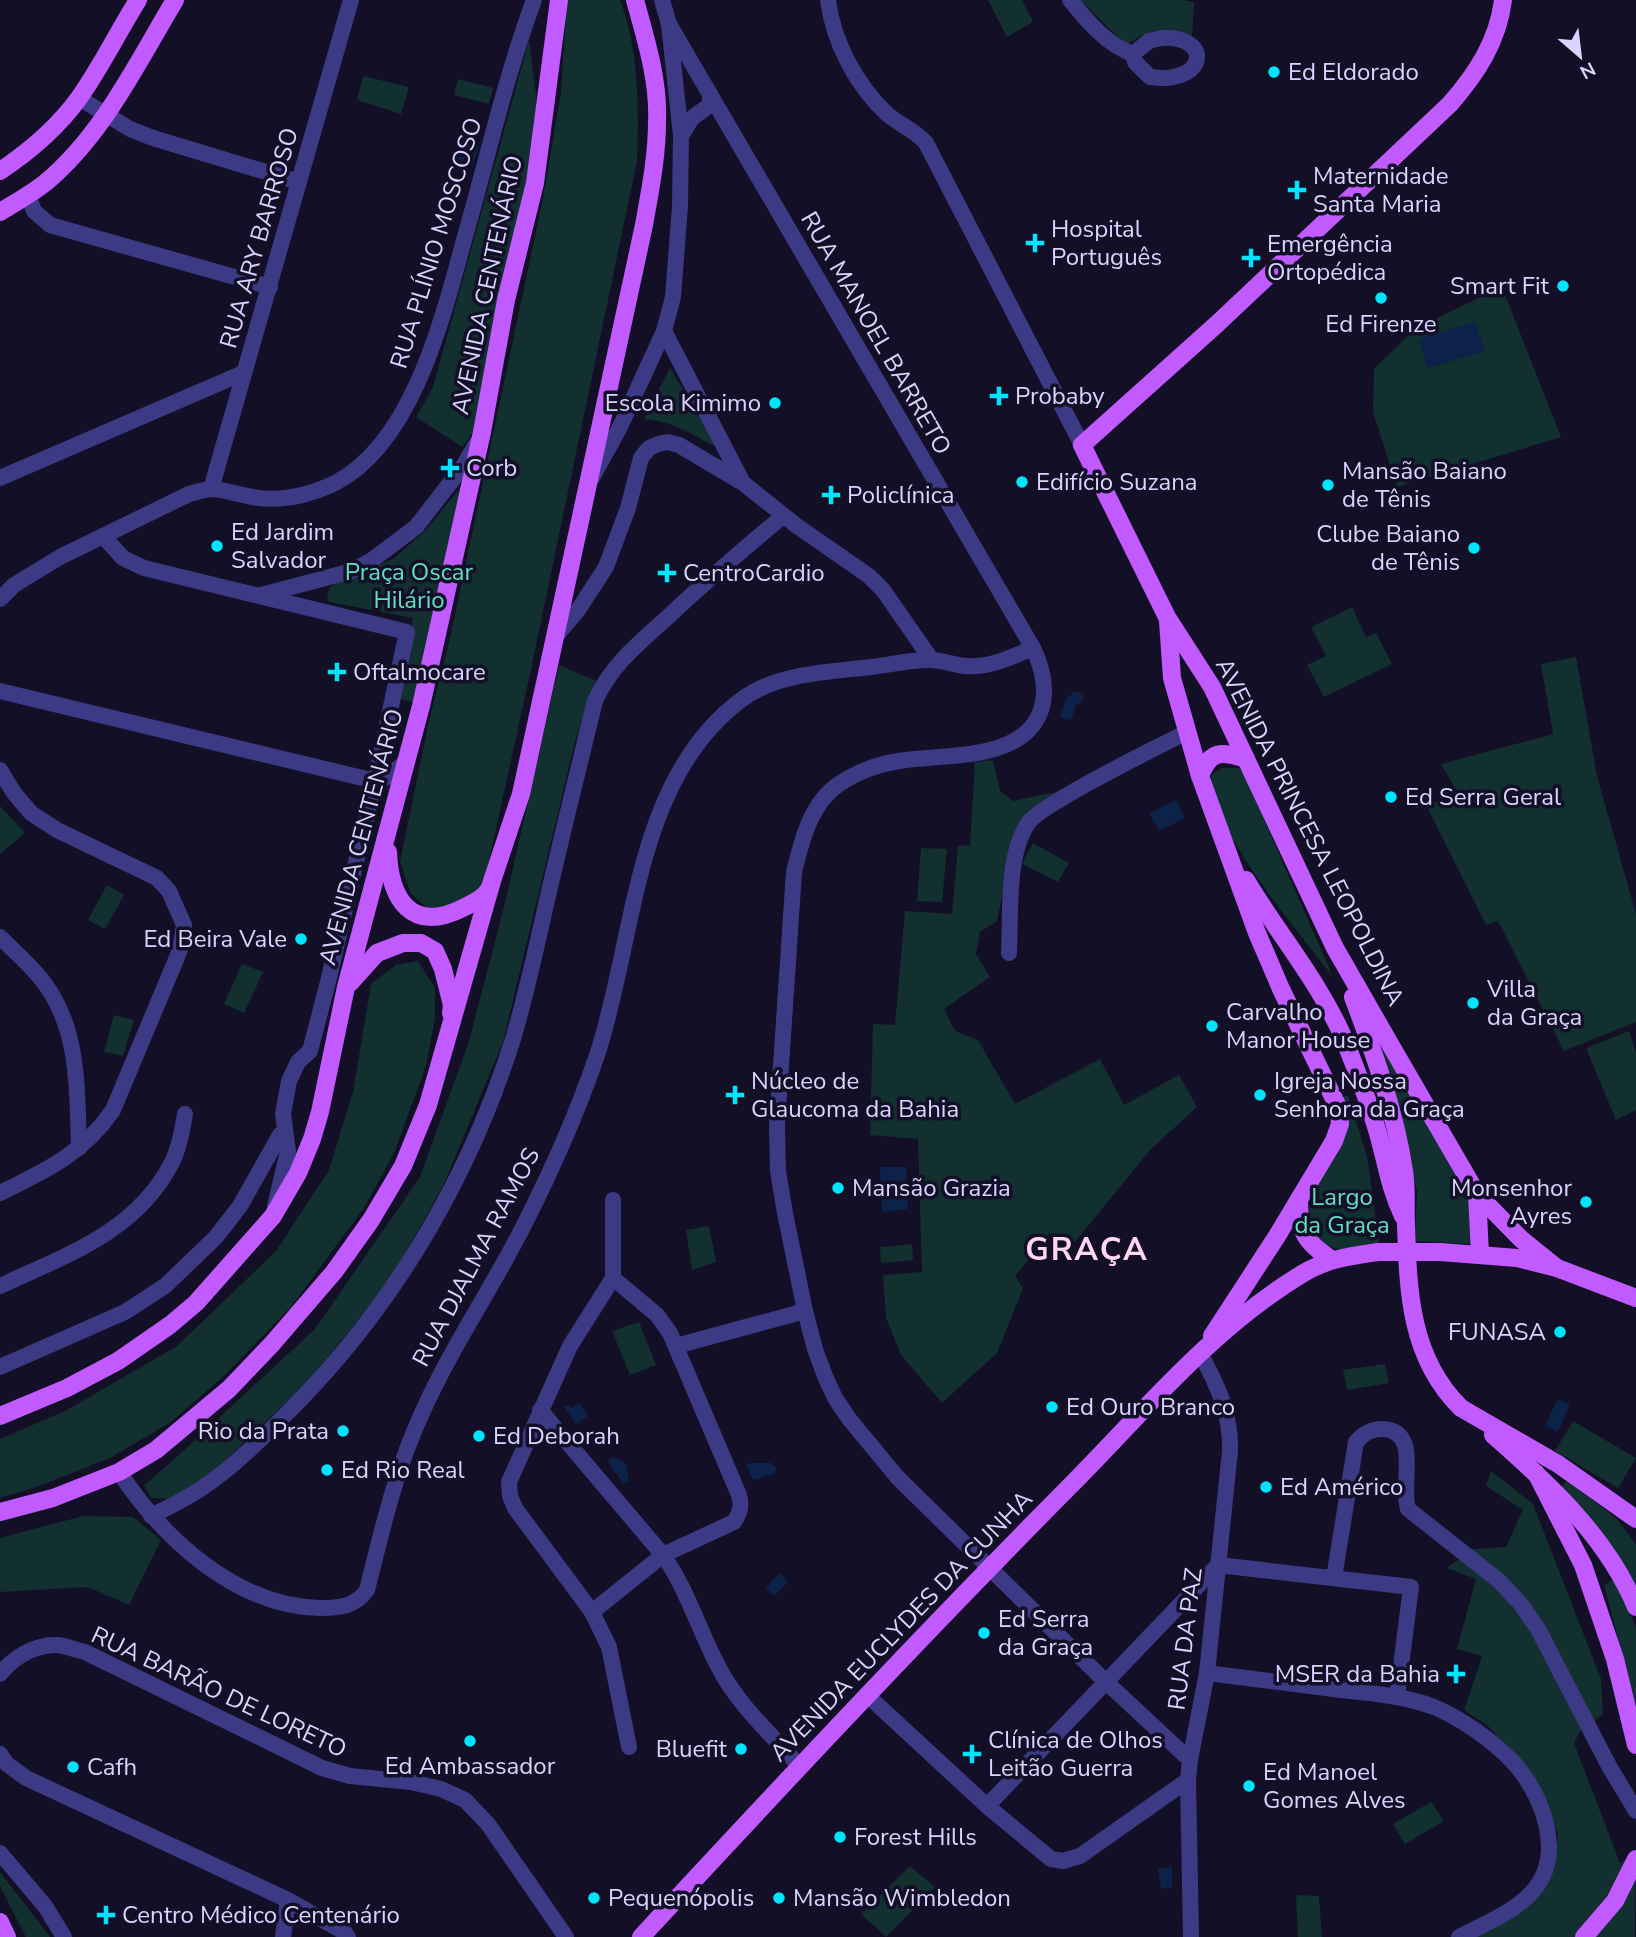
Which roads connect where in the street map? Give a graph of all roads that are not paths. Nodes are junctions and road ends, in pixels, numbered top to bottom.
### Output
1 (138, 0) edge
2 (175, 0) edge
3 (351, 0) edge
4 (635, 0) edge
5 (663, 0) edge
6 (828, 0) edge
7 (1070, 0) edge
8 (1503, 0) edge
9 (549, 1) edge
10 (670, 24) junction
11 (1133, 54) dead end
12 (710, 94) junction
13 (79, 98) junction
14 (106, 115) junction
15 (681, 136) junction
16 (0, 171) edge
17 (299, 183) junction
18 (28, 195) junction
19 (0, 212) edge
20 (270, 287) junction
21 (664, 331) junction
22 (243, 373) junction
23 (482, 432) junction
24 (1082, 445) junction
25 (0, 478) edge
26 (743, 483) junction
27 (587, 486) junction
28 (211, 489) junction
29 (783, 516) junction
30 (103, 536) junction
31 (261, 595) junction
32 (0, 599) edge
33 (1167, 617) junction
34 (553, 639) junction
35 (1033, 648) junction
36 (931, 659) junction
37 (1212, 687) junction
38 (0, 691) edge
39 (1179, 704) junction
40 (1187, 732) junction
41 (1247, 759) junction
42 (405, 763) junction
43 (0, 770) edge
44 (1200, 776) junction
45 (375, 781) junction
46 (387, 838) junction
47 (1226, 847) junction
48 (492, 881) junction
49 (0, 937) edge
50 (1335, 948) junction
51 (1010, 953) dead end
52 (346, 987) junction
53 (448, 1037) junction
54 (186, 1114) dead end
55 (285, 1131) junction
56 (79, 1148) junction
57 (0, 1193) edge
58 (1477, 1194) junction
59 (613, 1200) dead end
60 (1299, 1200) junction
61 (273, 1216) junction
62 (1406, 1223) junction
63 (1479, 1254) junction
64 (1332, 1260) junction
65 (1557, 1268) junction
66 (613, 1278) junction
67 (0, 1286) edge
68 (1636, 1298) edge
69 (805, 1311) junction
70 (676, 1346) junction
71 (1200, 1353) junction
72 (0, 1367) edge
73 (1461, 1408) junction
74 (540, 1410) junction
75 (0, 1416) edge
76 (119, 1472) junction
77 (1536, 1473) junction
78 (0, 1512) edge
79 (151, 1516) junction
80 (1636, 1519) edge
81 (663, 1555) junction
82 (1217, 1565) junction
83 (990, 1566) junction
84 (1334, 1578) junction
85 (1636, 1608) edge
86 (592, 1612) junction
87 (1207, 1673) junction
88 (0, 1674) edge
89 (1105, 1681) junction
90 (867, 1695) junction
91 (1396, 1697) junction
92 (1636, 1745) edge
93 (629, 1747) dead end
94 (0, 1754) edge
95 (1189, 1760) junction
96 (800, 1767) junction
97 (1188, 1780) junction
98 (987, 1806) junction
99 (1636, 1811) edge
100 (0, 1853) edge
101 (1636, 1859) edge
102 (288, 1900) junction
103 (0, 1922) edge
104 (7, 1937) edge
105 (64, 1937) edge
106 (283, 1937) edge
107 (348, 1937) edge
108 (566, 1937) edge
109 (641, 1937) edge
110 (1191, 1937) edge
111 (1459, 1937) edge
112 (1584, 1937) edge

1 - 13 main road
2 - 14 main road
3 - 17 street, RUA ARY BARROSO
4 - 27 main road
5 - 10 street
6 - 24 street, AVENIDA PRINCESA LEOPOLDINA
7 - 11 street
8 - 24 main road
9 - 23 main road, AVENIDA CENTENÁRIO
9 - 28 street, RUA PLÍNIO MOSCOSO
10 - 12 street, RUA MANOEL BARRETO
10 - 15 street
12 - 15 street
12 - 35 street, RUA MANOEL BARRETO
13 - 14 street
13 - 16 main road
14 - 17 street
14 - 18 main road
15 - 21 street
17 - 20 street, RUA ARY BARROSO
18 - 19 main road
18 - 20 street
20 - 22 street, RUA ARY BARROSO
21 - 26 street
21 - 27 street
22 - 25 street
22 - 28 street, RUA ARY BARROSO
23 - 31 street
23 - 42 main road, AVENIDA CENTENÁRIO
24 - 33 main road, AVENIDA PRINCESA LEOPOLDINA
26 - 29 street
26 - 34 street
27 - 34 main road
28 - 30 street, RUA PLÍNIO MOSCOSO
29 - 36 street
29 - 79 street
30 - 31 street
30 - 32 street, RUA PLÍNIO MOSCOSO
31 - 45 street
33 - 37 main road, AVENIDA PRINCESA LEOPOLDINA
33 - 39 main road, AVENIDA PRINCESA LEOPOLDINA
34 - 48 main road
35 - 36 street, RUA DJALMA RAMOS
35 - 69 street, RUA MANOEL BARRETO
36 - 79 street, RUA DJALMA RAMOS
37 - 39 main road
37 - 41 main road, AVENIDA PRINCESA LEOPOLDINA
38 - 45 street
39 - 40 main road, AVENIDA PRINCESA LEOPOLDINA
40 - 44 main road, AVENIDA PRINCESA LEOPOLDINA
40 - 51 street
41 - 44 main road
41 - 50 main road, AVENIDA PRINCESA LEOPOLDINA
42 - 45 street
42 - 46 main road, AVENIDA CENTENÁRIO
43 - 56 street
44 - 47 main road, AVENIDA PRINCESA LEOPOLDINA
45 - 55 street
46 - 48 main road
46 - 52 main road, AVENIDA CENTENÁRIO
47 - 60 main road, AVENIDA PRINCESA LEOPOLDINA
47 - 62 main road
48 - 53 main road
49 - 56 street
50 - 58 main road, AVENIDA PRINCESA LEOPOLDINA
50 - 62 main road
52 - 53 main road
52 - 61 main road, AVENIDA CENTENÁRIO
53 - 76 main road
54 - 67 street
55 - 61 street
55 - 72 street
56 - 57 street
58 - 63 main road
58 - 65 main road, AVENIDA PRINCESA LEOPOLDINA
59 - 66 street
60 - 64 main road
60 - 71 main road
61 - 75 main road, AVENIDA CENTENÁRIO
62 - 73 main road
63 - 64 main road, bridge
63 - 65 main road
64 - 71 main road
65 - 68 main road
66 - 70 street
66 - 74 street
69 - 70 street
69 - 83 street, RUA MANOEL BARRETO
70 - 81 street
71 - 82 street, RUA DA PAZ
71 - 83 main road, AVENIDA EUCLYDES DA CUNHA
73 - 77 main road
73 - 80 main road
74 - 81 street
74 - 86 street
76 - 78 main road
76 - 79 street, RUA DJALMA RAMOS
77 - 85 main road
77 - 92 main road
81 - 86 street
81 - 96 street
82 - 84 street
82 - 87 street, RUA DA PAZ
82 - 89 street
83 - 89 street, RUA MANOEL BARRETO
83 - 90 main road, AVENIDA EUCLYDES DA CUNHA
84 - 91 street
84 - 99 street
86 - 93 street
87 - 91 street
87 - 95 street, RUA DA PAZ
88 - 108 street, RUA BARÃO DE LORETO
89 - 95 street, RUA MANOEL BARRETO
89 - 98 street
90 - 96 main road, AVENIDA EUCLYDES DA CUNHA
90 - 98 street
91 - 111 street
94 - 102 street
95 - 97 street, RUA DA PAZ
96 - 109 main road, AVENIDA EUCLYDES DA CUNHA
97 - 98 street
97 - 110 street, RUA DA PAZ
100 - 105 street
101 - 112 main road
102 - 106 street
102 - 107 street
103 - 104 main road

